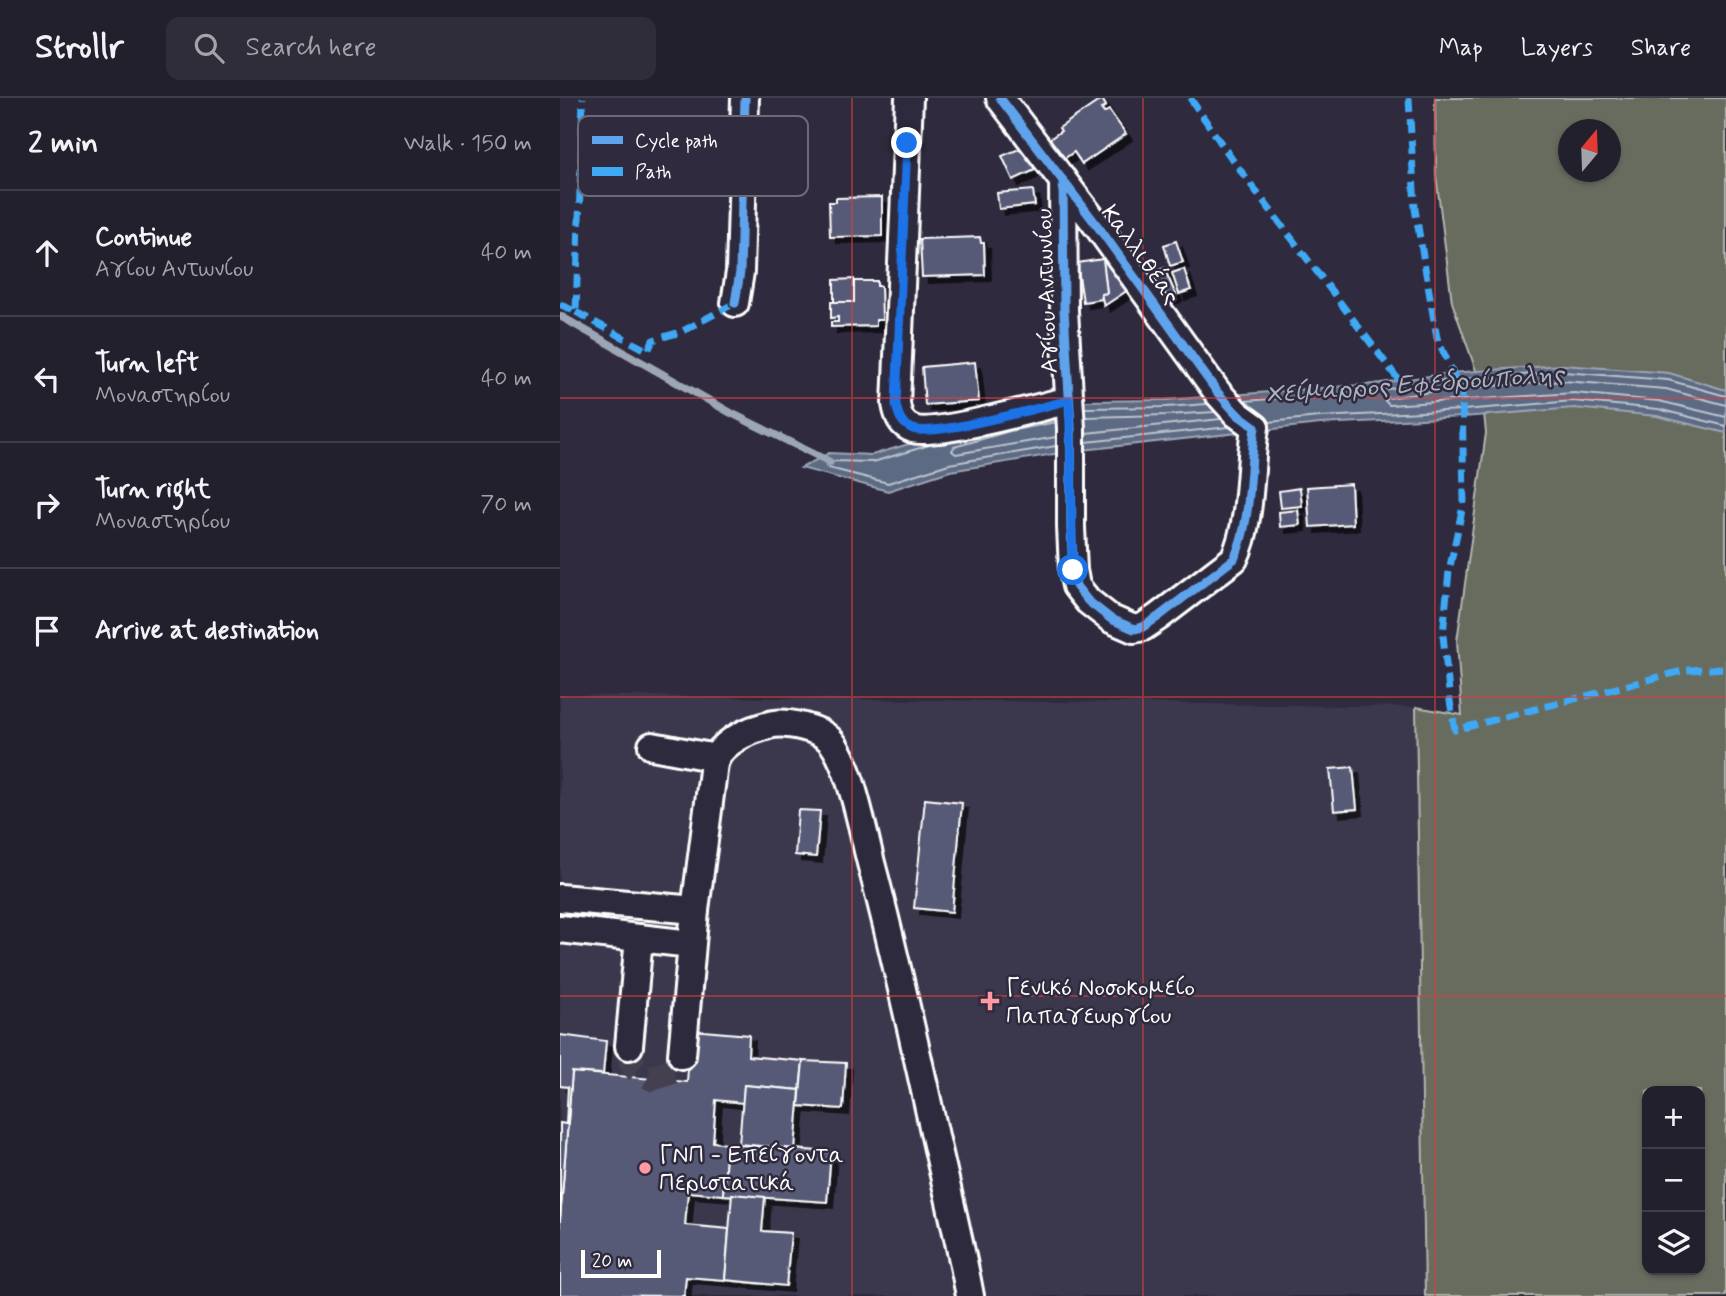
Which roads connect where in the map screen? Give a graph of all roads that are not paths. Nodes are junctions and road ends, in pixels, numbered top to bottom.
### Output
1 (745, 98) edge
2 (909, 98) edge
3 (1000, 98) edge
4 (744, 116) edge
5 (1063, 180) junction
6 (742, 196) edge
7 (735, 303) dead end
8 (1069, 400) junction
9 (1073, 570) joint
10 (652, 746) dead end
11 (716, 758) junction
12 (560, 898) edge
13 (695, 910) junction
14 (560, 929) edge
15 (639, 938) junction
16 (691, 944) junction
17 (629, 1046) tunnel mouth
18 (682, 1055) tunnel mouth
19 (970, 1296) edge

1 - 4 street
2 - 8 street
3 - 5 street, Καλλιθέας
5 - 8 street, Αγίου Αντωνίου
5 - 9 street, Καλλιθέας
6 - 7 street
8 - 9 street, Αγίου Αντωνίου
10 - 11 street
11 - 13 street
11 - 19 street
12 - 13 street
13 - 16 street
14 - 15 street
15 - 16 street
15 - 17 street
16 - 18 street

